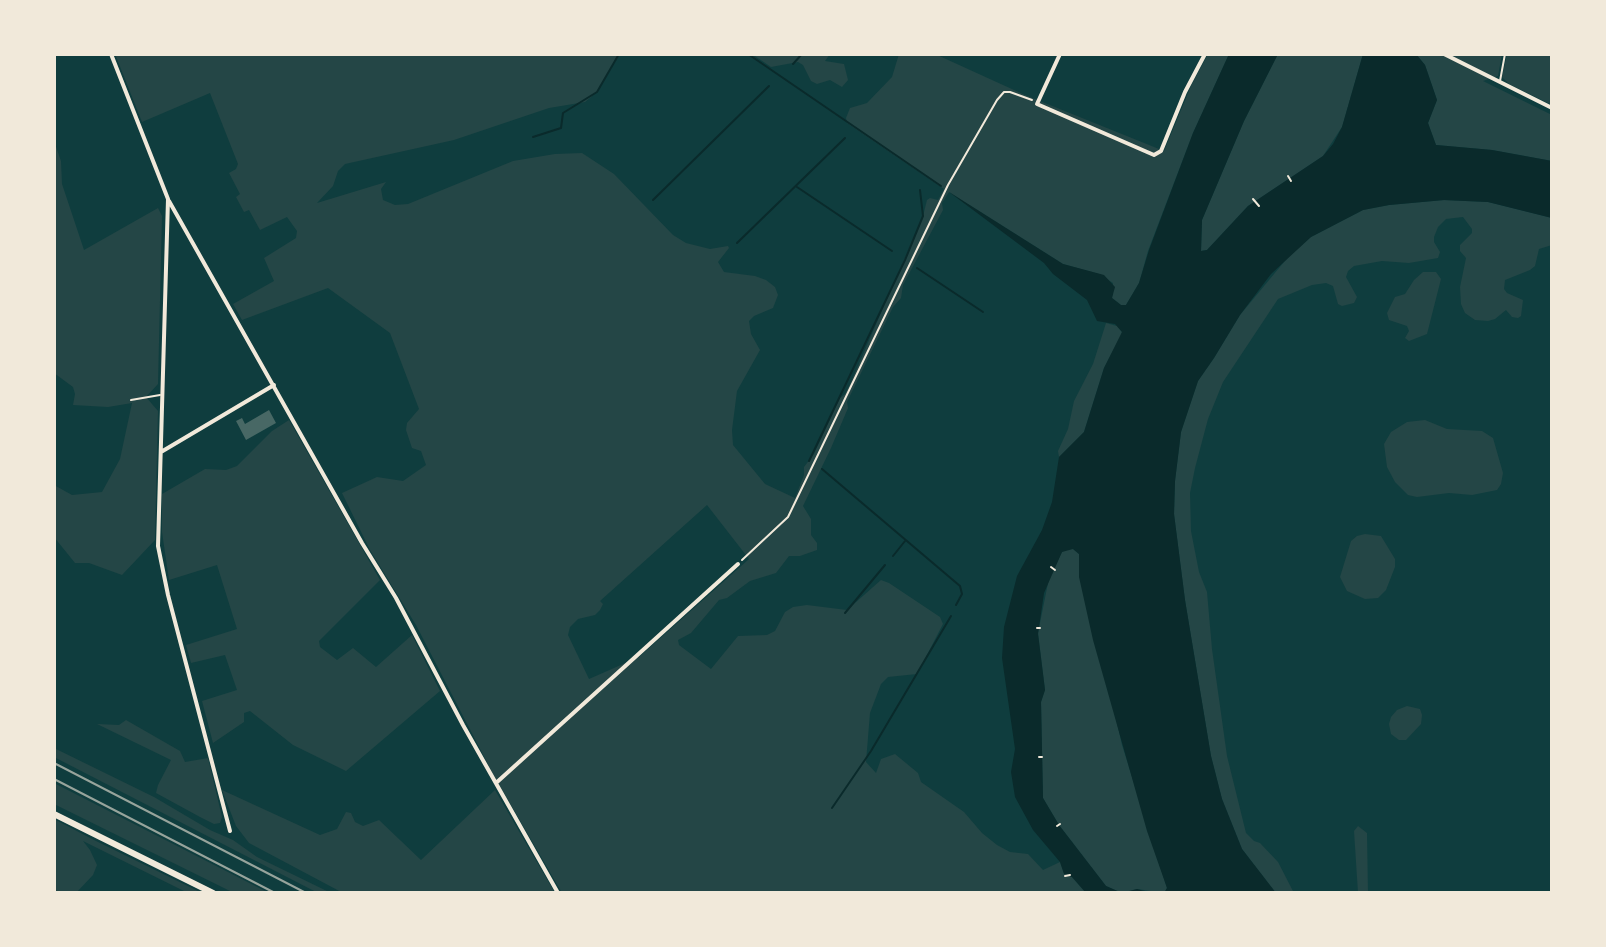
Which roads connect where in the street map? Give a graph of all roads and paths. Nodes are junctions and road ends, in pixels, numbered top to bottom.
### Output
1 (111, 54) edge
2 (1060, 54) edge
3 (1205, 54) edge
4 (1444, 54) edge
5 (1505, 54) edge
6 (1500, 83) junction
7 (1037, 102) junction
8 (1552, 108) edge
9 (1288, 176) dead end
10 (1291, 181) dead end
11 (168, 199) junction
12 (1253, 199) dead end
13 (1259, 206) dead end
14 (274, 385) junction
15 (161, 395) junction
16 (131, 400) dead end
17 (161, 452) junction
18 (738, 564) joint
19 (496, 783) junction
20 (54, 814) edge
21 (230, 831) dead end
22 (1070, 875) dead end
23 (1065, 876) dead end
24 (213, 893) edge
25 (558, 893) edge

1 - 11 street
2 - 7 street
3 - 7 street
4 - 6 street
5 - 6 lane
6 - 8 street
7 - 18 path
9 - 10 path
11 - 14 street
11 - 15 street
12 - 13 path
14 - 17 street
14 - 19 street
15 - 16 lane
15 - 17 street
17 - 21 street
18 - 19 street
19 - 25 street
20 - 24 main road
22 - 23 path

